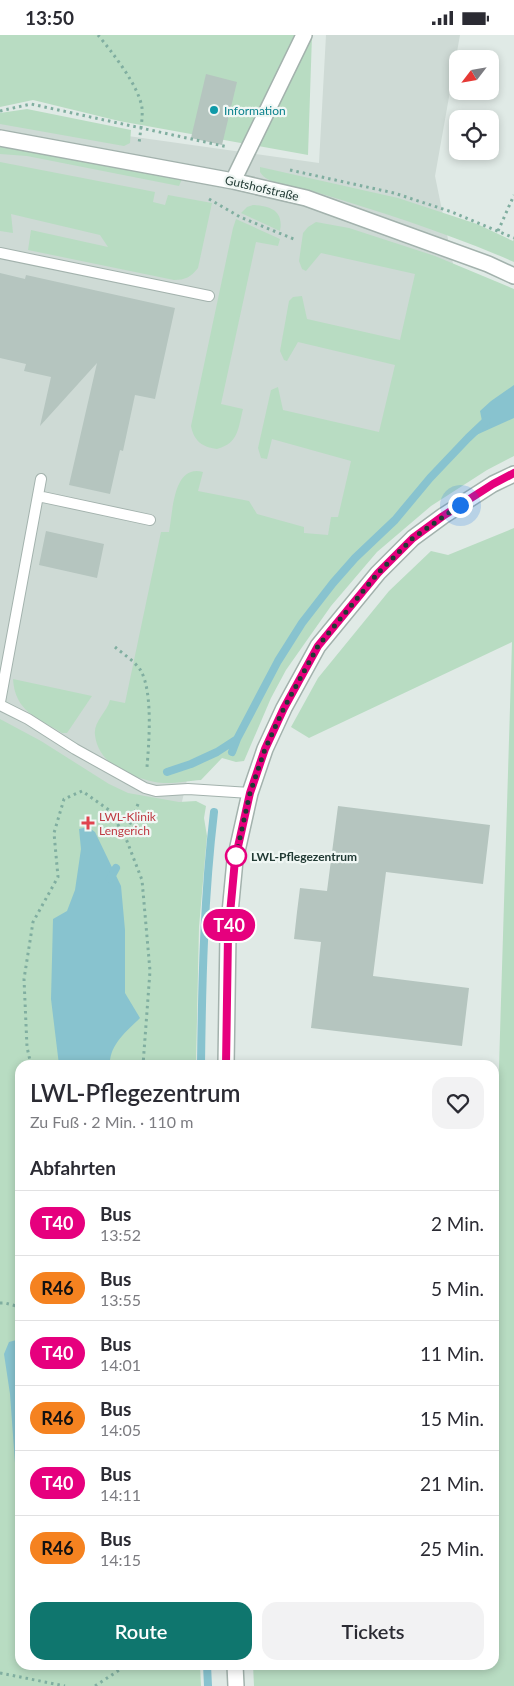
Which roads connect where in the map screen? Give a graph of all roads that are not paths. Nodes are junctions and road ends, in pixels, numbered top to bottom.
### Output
1 (304, 35) edge
2 (0, 138) edge
3 (233, 181) junction
4 (0, 253) edge
5 (514, 276) edge
6 (209, 295) dead end
7 (514, 473) edge
8 (41, 479) dead end
9 (38, 496) junction
10 (150, 520) dead end
11 (0, 703) edge
12 (250, 793) junction
13 (226, 1060) edge
14 (235, 1670) edge
15 (236, 1686) edge

1 - 3 street
2 - 3 street, Gutshofstraße
3 - 5 street, Gutshofstraße
4 - 6 lane
7 - 12 street
8 - 9 lane
9 - 10 lane
9 - 11 lane
11 - 12 lane
12 - 13 street
14 - 15 street

